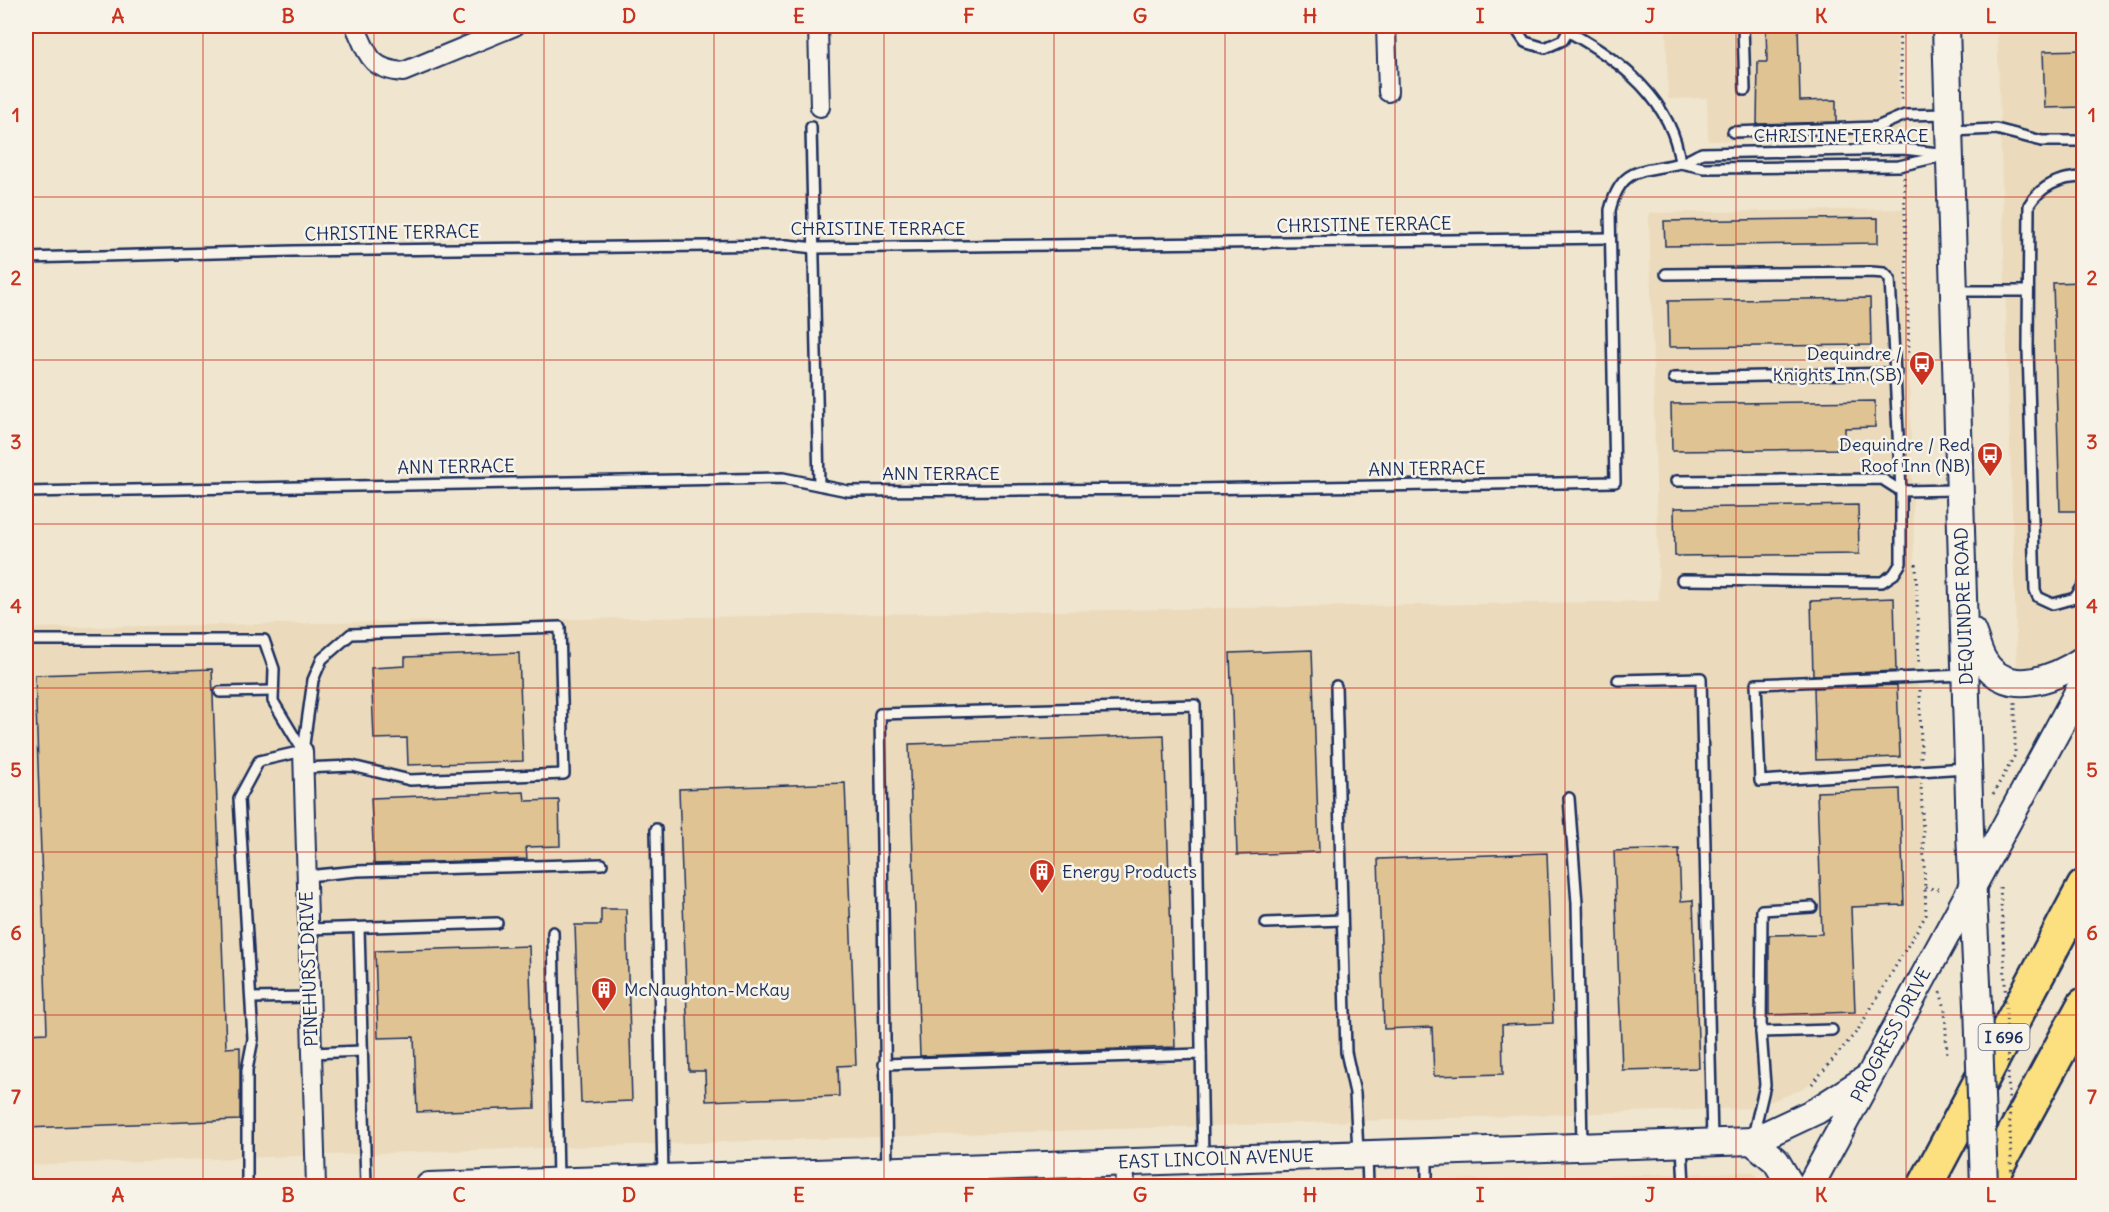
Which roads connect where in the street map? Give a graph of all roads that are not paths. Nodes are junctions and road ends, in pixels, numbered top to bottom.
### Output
1 (355, 26) edge
2 (515, 26) edge
3 (818, 26) edge
4 (1386, 26) edge
5 (1514, 26) edge
6 (1743, 26) edge
7 (1946, 26) edge
8 (1570, 29) edge
9 (1745, 90) dead end
10 (1388, 92) dead end
11 (820, 108) dead end
12 (811, 127) dead end
13 (1733, 132) dead end
14 (1949, 133) junction
15 (2084, 141) edge
16 (1680, 163) junction
17 (2084, 177) edge
18 (1609, 238) junction
19 (815, 249) junction
20 (26, 258) edge
21 (1666, 274) dead end
22 (1954, 291) junction
23 (2028, 291) junction
24 (1897, 373) junction
25 (1674, 378) dead end
26 (1676, 481) dead end
27 (819, 485) junction
28 (1960, 490) junction
29 (1900, 491) junction
30 (26, 492) edge
31 (1682, 580) dead end
32 (2084, 584) edge
33 (1965, 611) junction
34 (26, 640) edge
35 (2084, 659) edge
36 (1967, 675) junction
37 (1618, 680) dead end
38 (2084, 681) edge
39 (1336, 686) dead end
40 (273, 691) junction
41 (220, 692) dead end
42 (303, 759) junction
43 (1969, 767) junction
44 (1569, 798) dead end
45 (656, 829) dead end
46 (602, 864) dead end
47 (307, 876) junction
48 (1974, 884) junction
49 (2084, 887) edge
50 (1812, 907) dead end
51 (1342, 920) junction
52 (497, 923) dead end
53 (1266, 923) dead end
54 (359, 928) junction
55 (308, 929) junction
56 (553, 933) dead end
57 (310, 997) junction
58 (251, 998) junction
59 (2084, 1005) edge
60 (1832, 1030) dead end
61 (1761, 1032) junction
62 (362, 1051) junction
63 (312, 1053) junction
64 (1201, 1054) junction
65 (884, 1064) junction
66 (1869, 1077) junction
67 (1752, 1141) junction
68 (1682, 1143) junction
69 (1712, 1143) junction
70 (1582, 1148) junction
71 (1426, 1152) junction
72 (1363, 1154) junction
73 (1203, 1160) junction
74 (877, 1173) junction
75 (1124, 1174) edge
76 (663, 1179) junction
77 (818, 1179) edge
78 (26, 1181) edge
79 (558, 1182) junction
80 (509, 1185) edge
81 (27, 1186) edge
82 (248, 1186) edge
83 (316, 1186) edge
84 (366, 1186) edge
85 (429, 1186) edge
86 (1368, 1186) edge
87 (1427, 1186) edge
88 (1684, 1186) edge
89 (1791, 1186) edge
90 (1810, 1186) edge
91 (1925, 1186) edge
92 (1985, 1186) edge

1 - 2 street
3 - 11 street
4 - 10 street
5 - 8 lane
6 - 9 lane
7 - 14 main road, DEQUINDRE ROAD
8 - 16 lane
12 - 19 lane
13 - 14 lane
14 - 15 lane
14 - 16 lane, CHRISTINE TERRACE
14 - 16 lane, CHRISTINE TERRACE
14 - 22 main road, DEQUINDRE ROAD
16 - 18 lane, CHRISTINE TERRACE
17 - 23 lane
18 - 19 lane, CHRISTINE TERRACE
18 - 27 lane, ANN TERRACE
19 - 20 lane, CHRISTINE TERRACE
19 - 27 lane
21 - 24 lane
22 - 23 lane
22 - 28 main road, DEQUINDRE ROAD
23 - 32 lane
24 - 25 lane
24 - 29 lane
26 - 29 lane
27 - 30 lane, ANN TERRACE
28 - 29 lane
28 - 33 main road, DEQUINDRE ROAD
29 - 31 lane
33 - 35 main road
33 - 36 main road, DEQUINDRE ROAD
34 - 40 lane
36 - 43 main road, DEQUINDRE ROAD
36 - 43 lane
37 - 69 lane
38 - 48 main road, PROGRESS DRIVE
39 - 51 lane
40 - 41 lane
40 - 42 lane
42 - 42 lane
42 - 47 street, PINEHURST DRIVE
42 - 58 lane
43 - 48 main road, DEQUINDRE ROAD
44 - 70 lane
45 - 76 lane
46 - 47 lane
47 - 55 street, PINEHURST DRIVE
48 - 66 main road, PROGRESS DRIVE
48 - 92 main road, DEQUINDRE ROAD, bridge
49 - 91 highway, I 696
50 - 61 lane
51 - 53 lane
51 - 72 lane
52 - 54 lane
54 - 55 lane
54 - 62 lane
55 - 57 street, PINEHURST DRIVE
56 - 79 lane
57 - 58 lane
57 - 63 street, PINEHURST DRIVE
58 - 82 lane
59 - 92 highway, I 696
60 - 61 lane
61 - 67 lane
62 - 63 lane
62 - 84 lane
63 - 83 street, PINEHURST DRIVE
64 - 65 lane
64 - 65 lane
64 - 73 lane
65 - 74 lane
66 - 67 main road, EAST LINCOLN AVENUE
66 - 90 main road, PROGRESS DRIVE
67 - 69 main road, EAST LINCOLN AVENUE
67 - 89 main road
68 - 69 main road, EAST LINCOLN AVENUE
68 - 70 main road, EAST LINCOLN AVENUE
68 - 88 lane
70 - 71 main road, EAST LINCOLN AVENUE
71 - 72 main road, EAST LINCOLN AVENUE
71 - 87 lane
72 - 73 main road, EAST LINCOLN AVENUE
72 - 86 lane
73 - 75 main road, EAST LINCOLN AVENUE
74 - 75 main road, EAST LINCOLN AVENUE
74 - 77 main road, EAST LINCOLN AVENUE
76 - 77 main road, EAST LINCOLN AVENUE
76 - 79 main road, EAST LINCOLN AVENUE
78 - 81 lane
79 - 80 main road, EAST LINCOLN AVENUE
80 - 85 main road, EAST LINCOLN AVENUE

